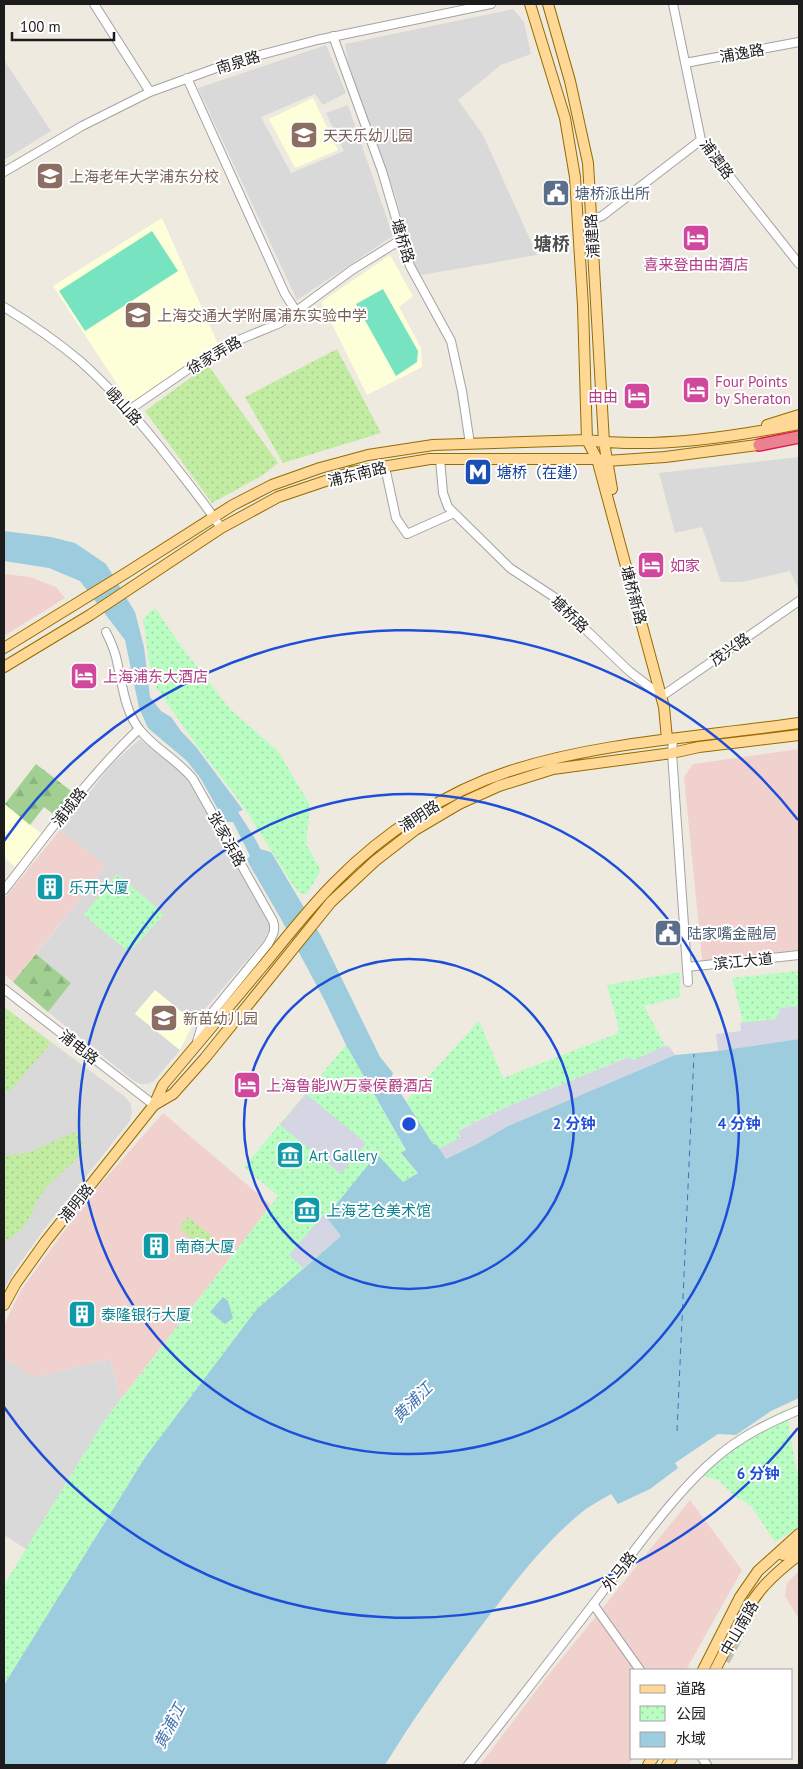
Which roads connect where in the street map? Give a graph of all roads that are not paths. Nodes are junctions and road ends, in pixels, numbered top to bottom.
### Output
1 (94, 4) edge
2 (491, 4) edge
3 (530, 4) edge
4 (548, 4) edge
5 (673, 4) edge
6 (333, 36) junction
7 (799, 42) edge
8 (685, 63) junction
9 (187, 78) junction
10 (150, 92) junction
11 (701, 140) junction
12 (4, 172) edge
13 (591, 220) junction
14 (579, 221) junction
15 (402, 238) junction
16 (799, 264) edge
17 (4, 307) edge
18 (296, 311) junction
19 (129, 410) junction
20 (799, 415) edge
21 (799, 424) edge
22 (734, 436) junction
23 (799, 437) edge
24 (587, 440) junction
25 (604, 442) junction
26 (470, 444) junction
27 (760, 445) joint
28 (440, 459) junction
29 (602, 460) junction
30 (386, 467) junction
31 (454, 512) junction
32 (214, 517) junction
33 (221, 528) junction
34 (799, 601) edge
35 (106, 632) dead end
36 (4, 648) edge
37 (4, 667) edge
38 (662, 694) junction
39 (799, 724) edge
40 (139, 729) junction
41 (799, 736) edge
42 (670, 739) junction
43 (672, 753) junction
44 (4, 890) edge
45 (799, 955) edge
46 (687, 967) junction
47 (688, 982) dead end
48 (4, 989) edge
49 (196, 1046) junction
50 (154, 1105) junction
51 (4, 1304) edge
52 (799, 1410) edge
53 (799, 1534) edge
54 (799, 1545) edge
55 (799, 1554) edge
56 (799, 1561) edge
57 (764, 1587) junction
58 (740, 1597) junction
59 (593, 1604) junction
60 (639, 1669) edge
61 (704, 1669) edge
62 (716, 1669) edge
63 (468, 1765) edge

1 - 10 street
2 - 6 street, 南泉路
3 - 14 main road, 浦建路
4 - 13 main road, 浦建路
5 - 8 street, 浦澳路
6 - 9 street, 南泉路
6 - 15 street, 塘桥路
7 - 8 street, 浦逸路
8 - 11 street, 浦澳路
9 - 10 street, 南泉路
9 - 18 street
10 - 12 street, 南泉路
11 - 13 street
11 - 16 street, 浦澳路
13 - 14 street
13 - 25 main road, 浦建路
14 - 24 main road, 浦建路
15 - 18 street, 徐家弄路
15 - 26 street, 塘桥路
17 - 19 street, 峨山路
18 - 19 street, 徐家弄路
19 - 32 street, 峨山路
20 - 22 main road, 浦东南路
21 - 22 main road, 浦东南路
22 - 25 main road, 浦东南路
23 - 27 highway
24 - 25 main road, 浦东南路
24 - 26 main road, 浦东南路
24 - 29 main road, 塘桥新路
25 - 29 main road, 塘桥新路
26 - 32 main road, 浦东南路
27 - 29 main road, 浦东南路
28 - 29 main road, 浦东南路
28 - 30 main road, 浦东南路
28 - 31 street, 塘桥路
29 - 38 main road, 塘桥新路
30 - 31 street
30 - 33 main road, 浦东南路
31 - 38 street, 塘桥路
32 - 33 street, 峨山路
32 - 36 main road, 浦东南路
33 - 37 main road, 浦东南路
34 - 38 street, 茂兴路
35 - 40 street, 张家浜路
38 - 42 main road, 塘桥新路
39 - 42 main road, 浦明路
40 - 44 street, 浦城路
40 - 49 street, 张家浜路
41 - 43 main road, 浦明路
42 - 43 street, 塘桥新路
42 - 49 main road, 浦明路
43 - 46 street, 塘桥新路
43 - 50 main road, 浦明路
45 - 46 street, 滨江大道
46 - 47 street, 塘桥新路
48 - 50 street, 浦电路
49 - 50 main road, 浦明路
50 - 51 main road, 浦明路
52 - 59 street, 外马路
53 - 58 main road, 中山南路
54 - 58 main road, 中山南路
55 - 57 main road, 中山南路
56 - 57 main road, 中山南路
57 - 62 main road, 中山南路
58 - 61 main road, 中山南路
59 - 60 street
59 - 63 street, 外马路

